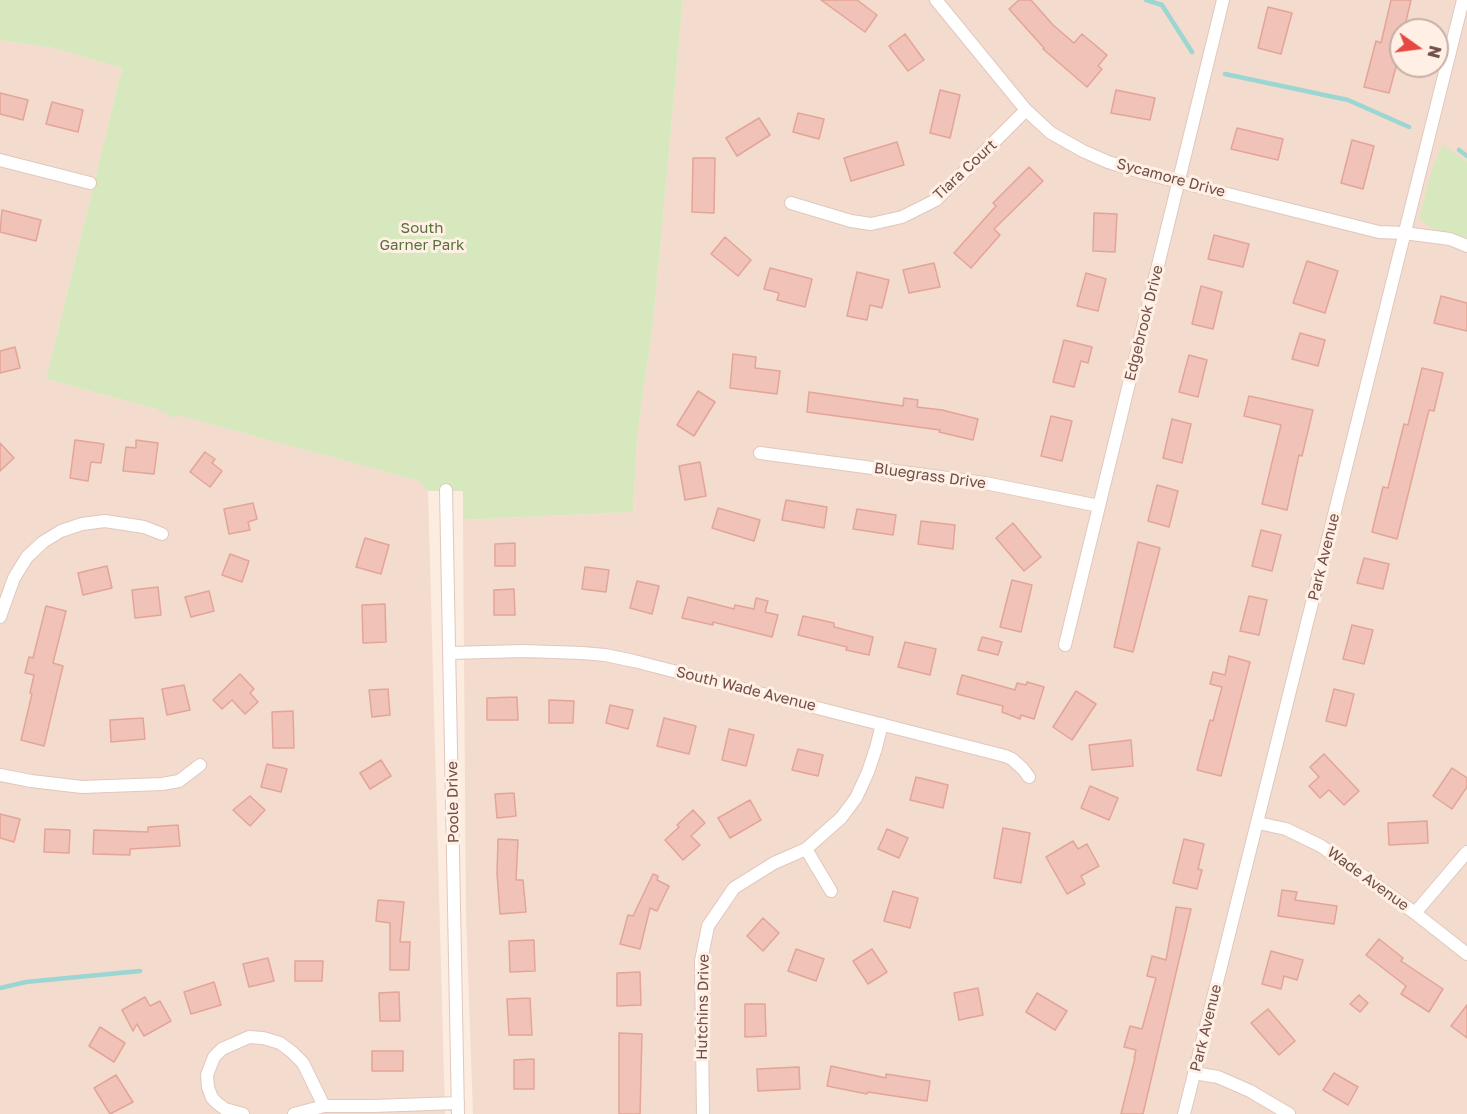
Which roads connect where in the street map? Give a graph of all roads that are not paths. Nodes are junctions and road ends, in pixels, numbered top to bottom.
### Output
1 (936, 0) edge
2 (1223, 0) edge
3 (1463, 0) edge
4 (1026, 110) junction
5 (0, 160) edge
6 (1178, 181) junction
7 (90, 183) dead end
8 (791, 203) dead end
9 (1404, 233) junction
10 (1467, 246) edge
11 (760, 453) dead end
12 (446, 490) dead end
13 (1099, 506) junction
14 (162, 534) dead end
15 (0, 617) edge
16 (1065, 645) dead end
17 (450, 653) junction
18 (882, 724) junction
19 (200, 765) dead end
20 (0, 774) edge
21 (1029, 777) dead end
22 (1258, 823) junction
23 (806, 849) junction
24 (1467, 852) edge
25 (831, 891) dead end
26 (1415, 913) junction
27 (1467, 954) edge
28 (1194, 1072) junction
29 (324, 1106) junction
30 (458, 1108) edge
31 (243, 1114) edge
32 (294, 1114) edge
33 (703, 1114) edge
34 (1184, 1114) edge
35 (1289, 1114) edge

1 - 4 street, Sycamore Drive
2 - 6 street, Edgebrook Drive
3 - 9 street, Park Avenue
4 - 6 street, Sycamore Drive
4 - 8 street, Tiara Court
5 - 7 street
6 - 9 street, Sycamore Drive
6 - 13 street, Edgebrook Drive
9 - 10 street, Sycamore Drive
9 - 22 street, Park Avenue
11 - 13 street, Bluegrass Drive
12 - 17 street, Poole Drive
13 - 16 street, Edgebrook Drive
14 - 15 street
17 - 18 street, South Wade Avenue
17 - 30 street, Poole Drive
18 - 21 street, South Wade Avenue
18 - 23 street, Hutchins Drive
19 - 20 street
22 - 26 street, Wade Avenue
22 - 28 street, Park Avenue
23 - 25 street
23 - 33 street, Hutchins Drive
24 - 26 street
26 - 27 street, Wade Avenue
28 - 34 street, Park Avenue
28 - 35 street
29 - 30 street
29 - 31 street
29 - 32 street

